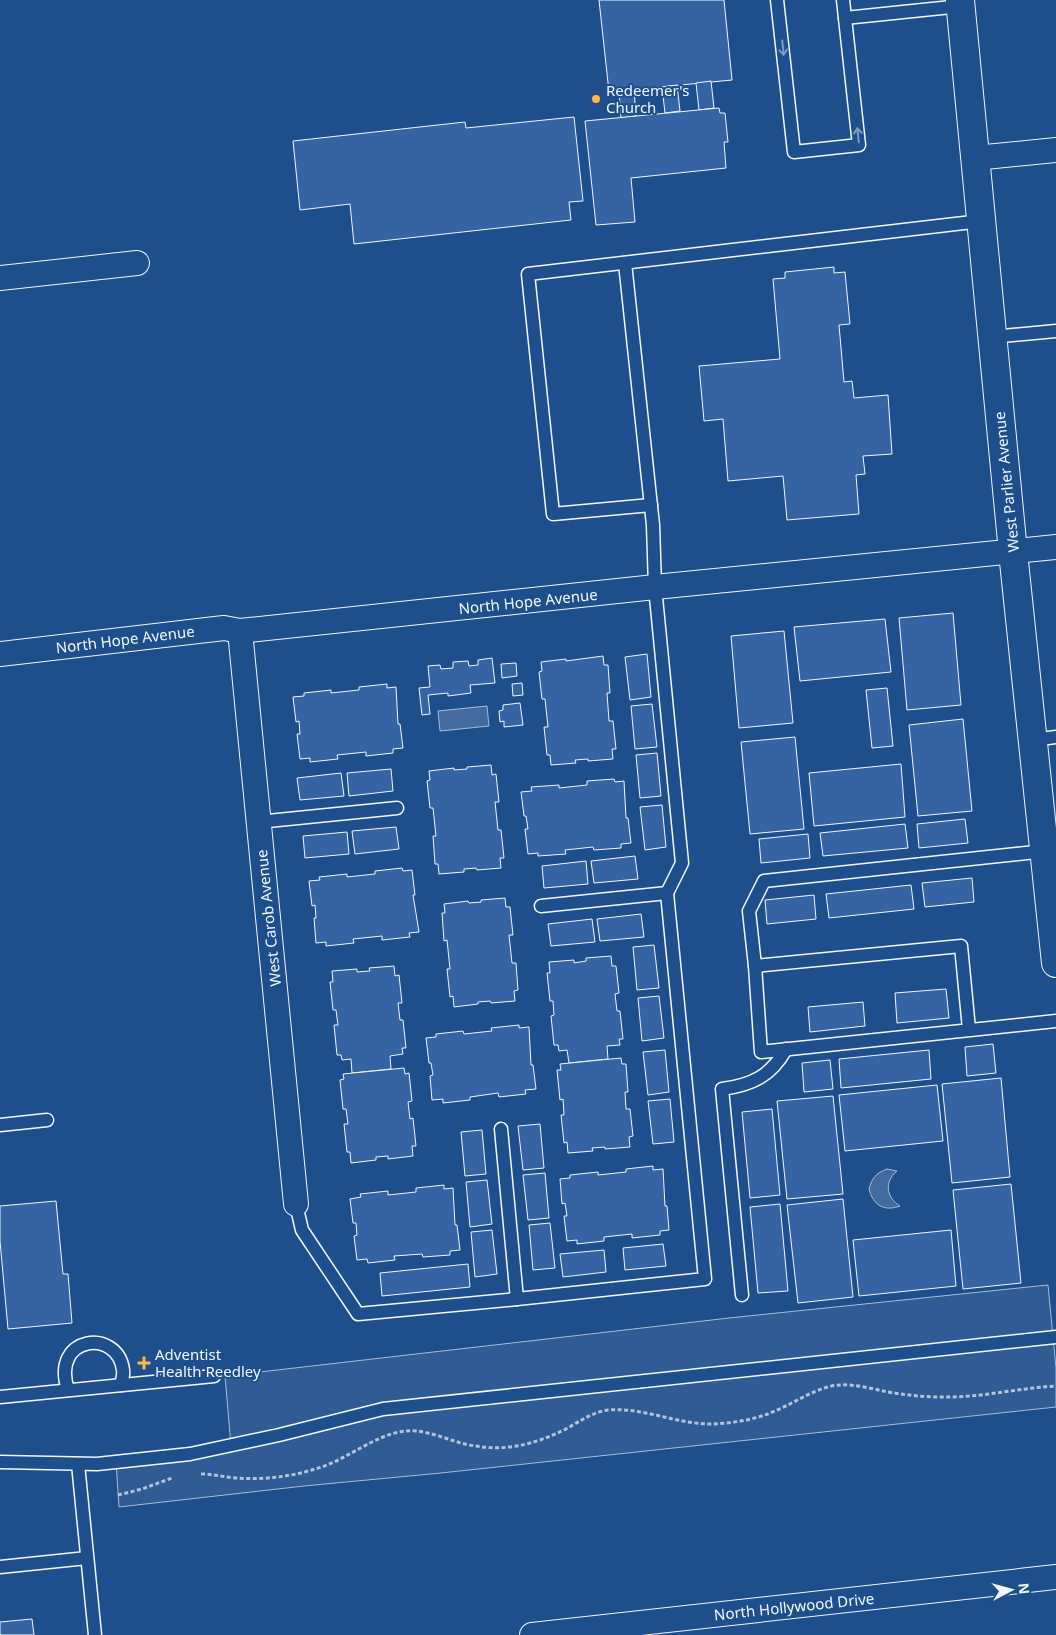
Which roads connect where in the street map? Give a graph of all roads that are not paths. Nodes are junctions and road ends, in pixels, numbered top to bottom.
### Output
1 (777, 0) edge
2 (843, 0) edge
3 (960, 3) edge
4 (845, 18) junction
5 (1056, 150) edge
6 (975, 158) junction
7 (981, 220) junction
8 (625, 263) junction
9 (137, 264) dead end
10 (0, 278) edge
11 (1056, 331) edge
12 (992, 337) junction
13 (651, 505) junction
14 (1056, 547) edge
15 (1013, 552) junction
16 (655, 587) junction
17 (240, 631) junction
18 (0, 654) edge
19 (1044, 738) edge
20 (397, 808) dead end
21 (258, 822) junction
22 (1045, 851) junction
23 (667, 893) junction
24 (541, 906) dead end
25 (1054, 928) edge
26 (1056, 963) edge
27 (755, 966) junction
28 (1056, 1021) edge
29 (969, 1029) junction
30 (786, 1049) junction
31 (761, 1052) junction
32 (764, 1076) junction
33 (47, 1120) dead end
34 (0, 1125) edge
35 (501, 1129) dead end
36 (296, 1204) joint
37 (742, 1295) dead end
38 (517, 1299) junction
39 (1056, 1337) edge
40 (214, 1376) dead end
41 (121, 1385) junction
42 (68, 1390) junction
43 (0, 1397) edge
44 (0, 1462) edge
45 (78, 1464) junction
46 (87, 1558) junction
47 (0, 1567) edge
48 (1056, 1577) edge
49 (710, 1625) edge
50 (95, 1635) edge
51 (532, 1635) edge

1 -> 4 lane
2 - 4 lane
3 - 4 lane
3 - 6 street, West Parlier Avenue
5 - 6 street
6 - 7 street, West Parlier Avenue
7 - 8 lane
7 - 12 street, West Parlier Avenue
8 - 13 lane
8 - 13 lane
9 - 10 street
11 - 12 lane
12 - 15 street, West Parlier Avenue
13 - 16 lane
14 - 15 street, North Hope Avenue
15 - 16 street, North Hope Avenue
15 - 19 street, West Parlier Avenue
16 - 17 street, North Hope Avenue
16 - 23 lane
17 - 18 street, North Hope Avenue
17 - 21 street, West Carob Avenue
19 - 22 street, West Parlier Avenue
20 - 21 lane
21 - 36 street, West Carob Avenue
22 - 25 street, West Parlier Avenue
22 - 27 lane
23 - 24 lane
23 - 38 lane
25 - 26 street, West Parlier Avenue
27 - 29 lane
27 - 31 lane
28 - 29 lane
29 - 30 lane
30 - 31 lane
30 - 32 lane
31 - 32 lane
32 - 37 lane
33 - 34 lane
35 - 38 lane
36 - 38 lane
39 - 45 lane
40 - 41 lane
41 - 42 lane
41 - 42 lane
42 - 43 lane
44 - 45 lane
45 - 46 lane
46 - 47 lane
46 - 50 lane
48 - 49 street, North Hollywood Drive
49 - 51 street, North Hollywood Drive

